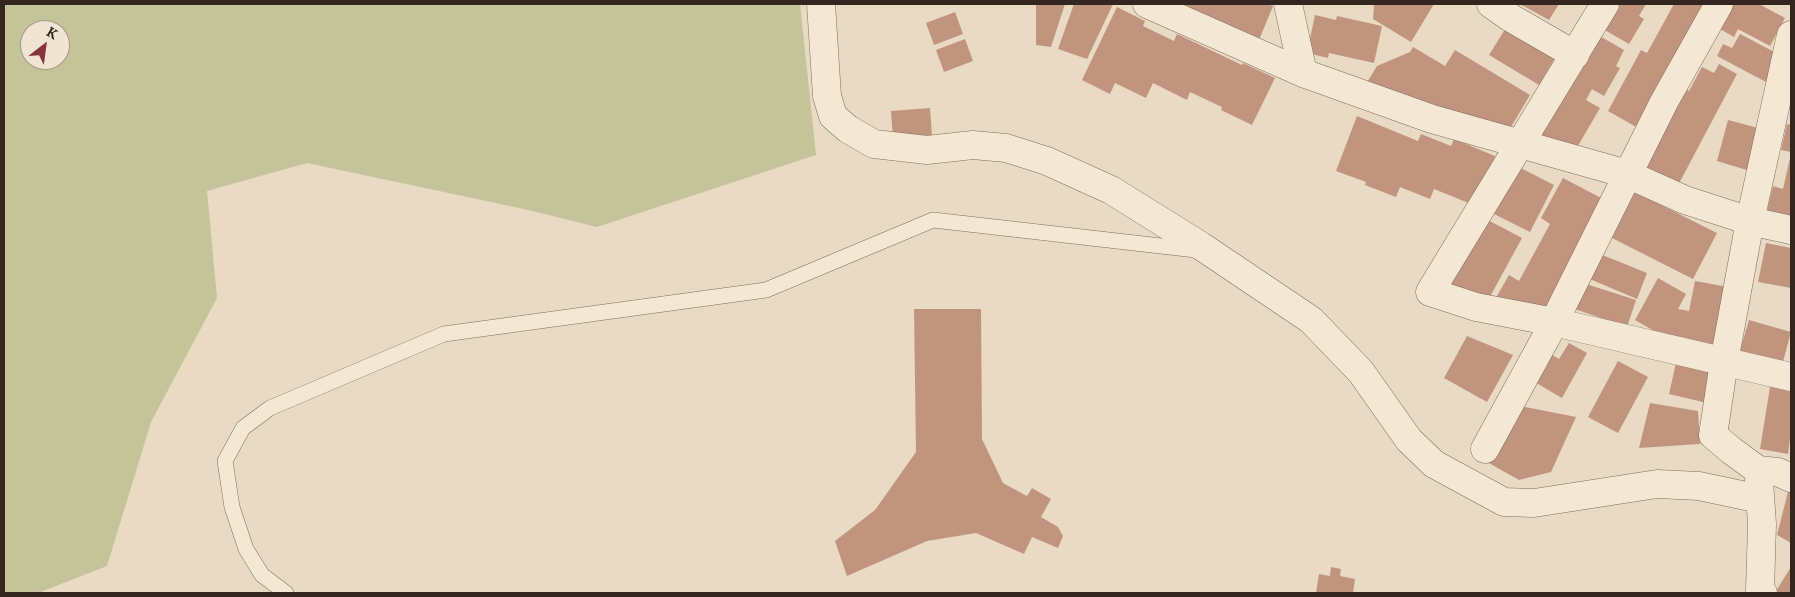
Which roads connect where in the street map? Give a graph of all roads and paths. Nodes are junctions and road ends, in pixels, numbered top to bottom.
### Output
1 (821, 4) edge
2 (1147, 4) edge
3 (1288, 4) edge
4 (1491, 4) edge
5 (1605, 4) edge
6 (1719, 4) edge
7 (1791, 35) edge
8 (1575, 55) junction
9 (1302, 72) junction
10 (1519, 145) junction
11 (1627, 174) junction
12 (1750, 221) junction
13 (1791, 230) edge
14 (1208, 251) junction
15 (1554, 322) junction
16 (1724, 362) junction
17 (1791, 377) edge
18 (1485, 449) dead end
19 (1758, 470) junction
20 (1791, 478) edge
21 (1760, 499) junction
22 (286, 593) edge
23 (1763, 593) edge

1 - 14 street
2 - 9 street
3 - 9 street
4 - 8 street
5 - 8 street
6 - 11 street
7 - 12 street
8 - 10 street
9 - 10 street
10 - 11 street
10 - 15 street
11 - 12 street
11 - 15 street
12 - 13 street
12 - 16 street
14 - 21 street
14 - 22 lane
15 - 16 street
15 - 18 street
16 - 17 street
16 - 19 street
19 - 20 street
19 - 21 street
21 - 23 street

